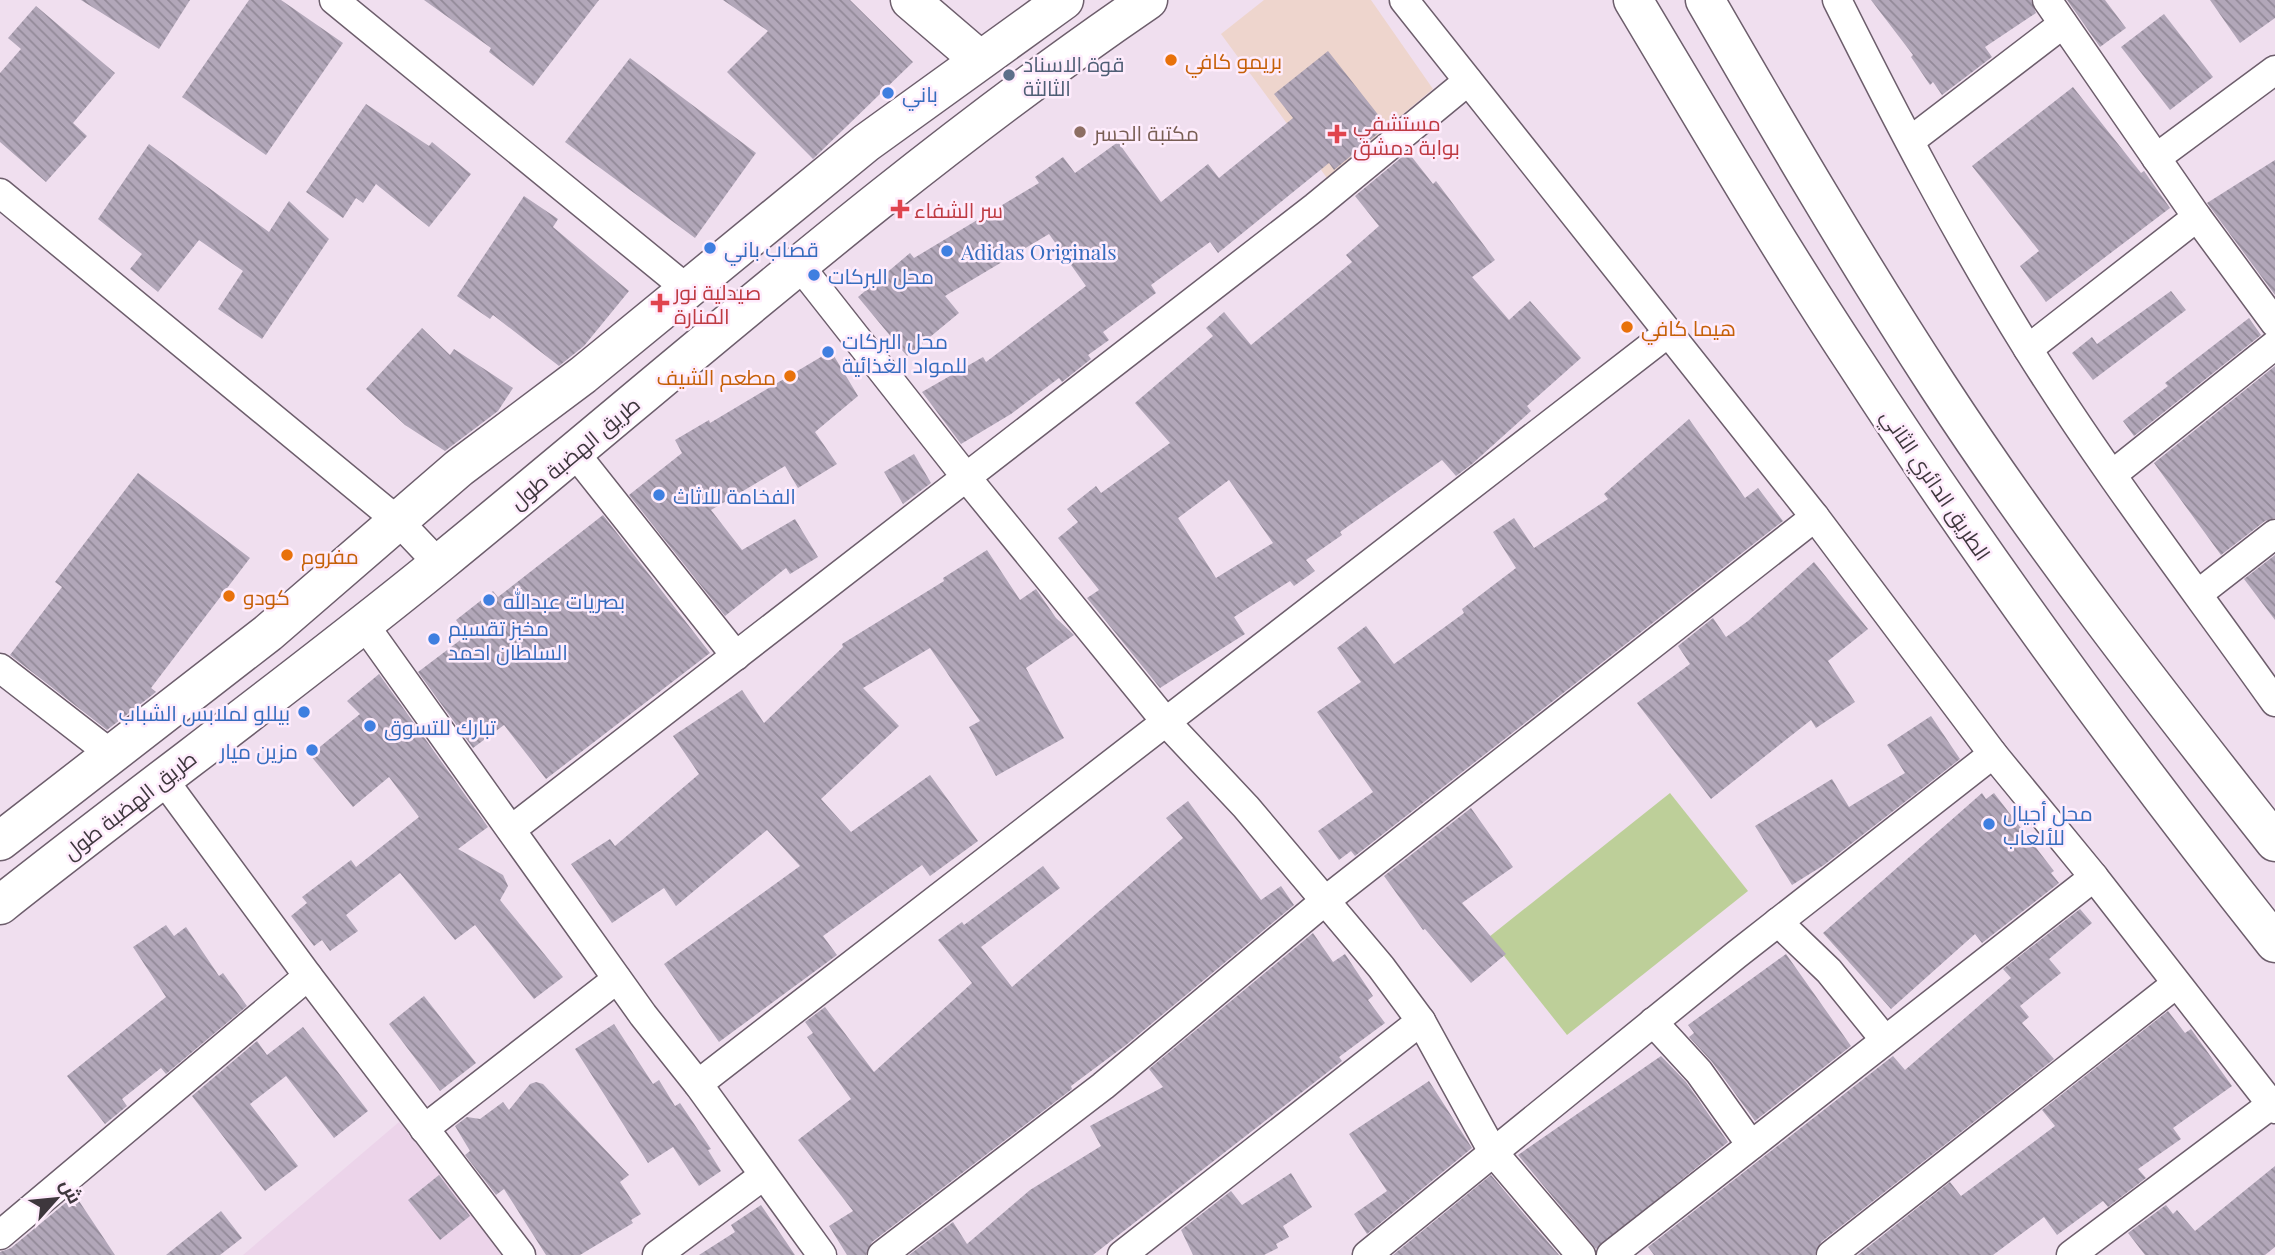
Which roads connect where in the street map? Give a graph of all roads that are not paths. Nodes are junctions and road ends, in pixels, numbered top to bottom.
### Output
1 (334, 0) edge
2 (910, 0) edge
3 (1148, 0) edge
4 (1633, 0) edge
5 (1705, 0) edge
6 (1837, 0) edge
7 (2047, 0) edge
8 (1056, 4) edge
9 (1412, 7) edge
10 (2063, 24) junction
11 (980, 60) junction
12 (2275, 70) edge
13 (1468, 81) junction
14 (1910, 141) junction
15 (2156, 158) junction
16 (0, 193) edge
17 (2197, 217) junction
18 (799, 265) junction
19 (687, 289) junction
20 (2275, 323) edge
21 (1668, 333) junction
22 (2275, 345) edge
23 (2028, 349) junction
24 (574, 452) junction
25 (2113, 474) junction
26 (966, 477) junction
27 (1815, 517) junction
28 (399, 522) junction
29 (2275, 534) edge
30 (439, 564) junction
31 (2198, 594) junction
32 (363, 623) junction
33 (736, 656) junction
34 (0, 668) edge
35 (2275, 702) edge
36 (1166, 722) junction
37 (111, 754) junction
38 (1993, 754) junction
39 (163, 779) junction
40 (512, 829) junction
41 (0, 841) edge
42 (2275, 842) edge
43 (2094, 877) junction
44 (1326, 900) junction
45 (0, 905) edge
46 (1778, 922) junction
47 (2275, 943) edge
48 (308, 976) junction
49 (617, 979) junction
50 (2176, 984) junction
51 (1421, 1021) junction
52 (1653, 1022) junction
53 (1885, 1040) junction
54 (698, 1084) junction
55 (2273, 1107) edge
56 (424, 1129) junction
57 (1751, 1145) junction
58 (1493, 1152) junction
59 (764, 1176) junction
60 (0, 1235) edge
61 (667, 1252) edge
62 (521, 1255) edge
63 (822, 1255) edge
64 (882, 1255) edge
65 (1122, 1255) edge
66 (1367, 1255) edge
67 (1581, 1255) edge
68 (1611, 1255) edge
69 (1831, 1255) edge
70 (2071, 1255) edge

1 - 19 street
2 - 11 main road
3 - 18 main road, طريق الهضبة طول
4 - 47 main road, الطريق الدائري الثاني
5 - 42 main road
6 - 14 street
7 - 10 street
8 - 11 main road
9 - 13 street
10 - 14 street
10 - 15 street
11 - 19 main road
12 - 15 street
13 - 21 street
13 - 26 street
14 - 23 street
15 - 17 street
16 - 28 street
17 - 20 street
17 - 23 street
18 - 24 main road, طريق الهضبة طول
18 - 26 street
19 - 28 main road
21 - 27 street
21 - 36 street
22 - 25 street
23 - 25 street
24 - 30 main road, طريق الهضبة طول
24 - 33 street
25 - 31 street
26 - 33 street
26 - 36 street
27 - 38 street
27 - 44 street
28 - 30 street
28 - 37 main road
29 - 31 street
30 - 32 main road, طريق الهضبة طول
31 - 35 street
32 - 39 main road, طريق الهضبة طول
32 - 40 street
33 - 40 street
34 - 37 street
36 - 44 street
36 - 54 street
37 - 41 main road
38 - 43 street
38 - 46 street
39 - 45 main road, طريق الهضبة طول
39 - 48 street
40 - 49 street
43 - 50 street
43 - 53 street
44 - 51 street
44 - 64 street
46 - 52 street
46 - 53 street
48 - 56 street
48 - 60 street
49 - 54 street
49 - 56 street
50 - 55 street
50 - 69 street
51 - 58 street
51 - 65 street
52 - 57 street
52 - 58 street
53 - 57 street
54 - 59 street
55 - 70 street
56 - 62 street
57 - 68 street
58 - 66 street
58 - 67 street
59 - 61 street
59 - 63 street

